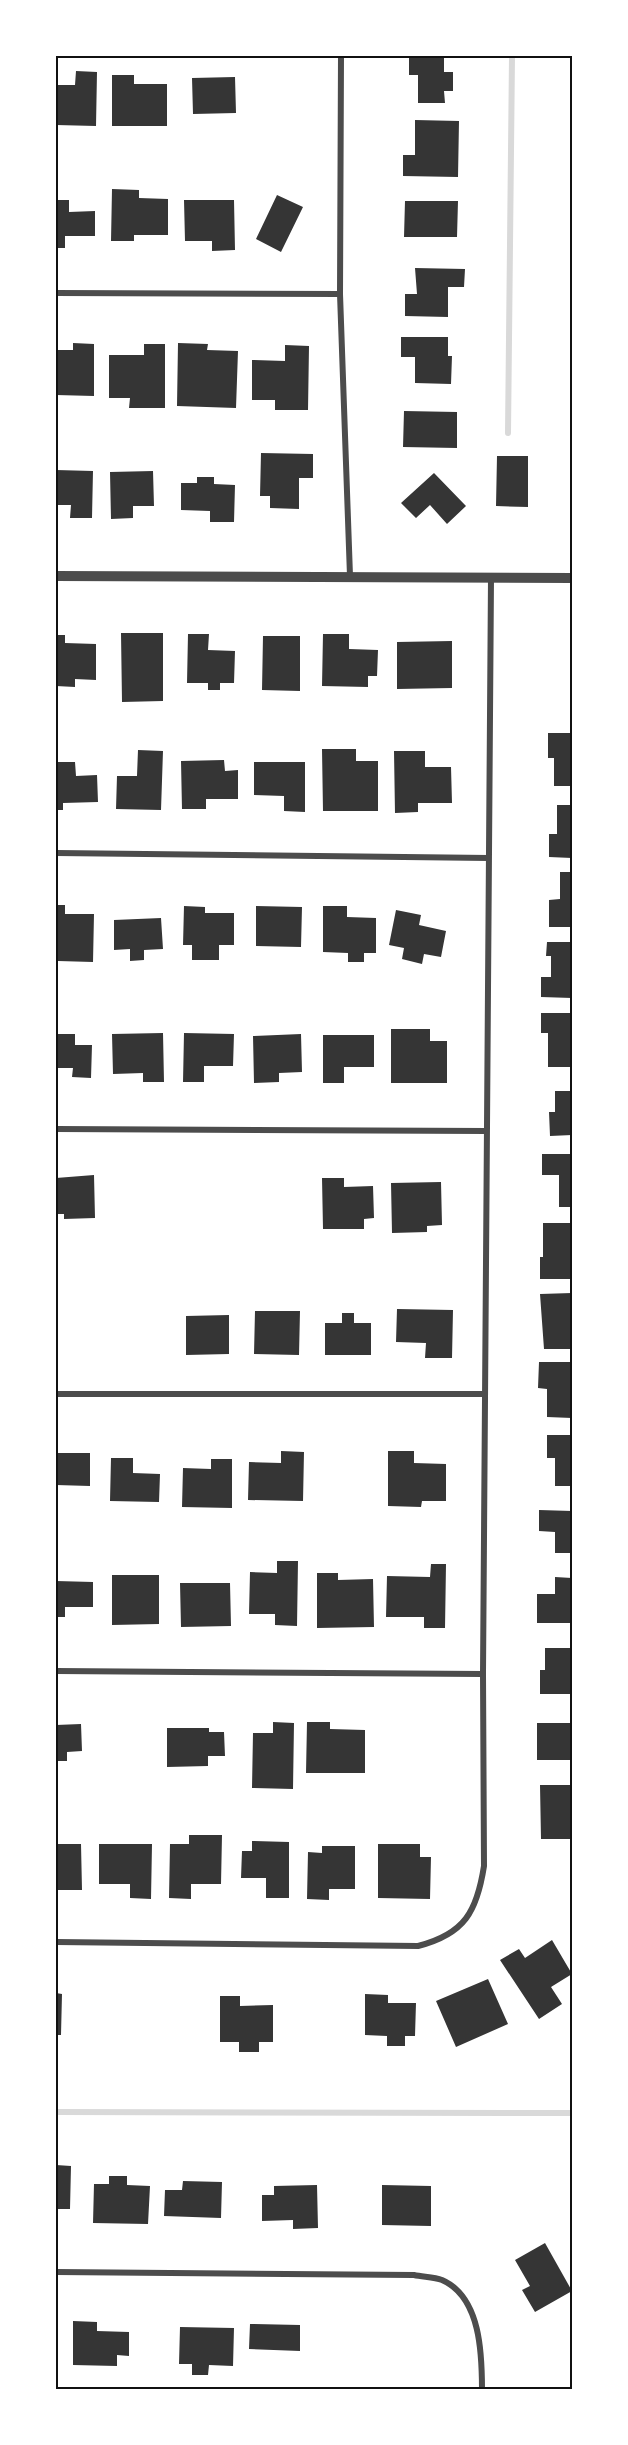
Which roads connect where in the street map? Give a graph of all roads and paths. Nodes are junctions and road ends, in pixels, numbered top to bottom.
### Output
1 (341, 56) edge
2 (56, 293) edge
3 (340, 294) junction
4 (56, 576) edge
5 (350, 576) junction
6 (491, 578) junction
7 (573, 578) edge
8 (56, 853) edge
9 (489, 858) junction
10 (56, 1129) edge
11 (487, 1131) junction
12 (56, 1394) edge
13 (485, 1394) junction
14 (56, 1671) edge
15 (483, 1674) junction
16 (56, 1942) edge
17 (56, 2272) edge
18 (482, 2390) edge

1 - 3 street
2 - 3 street
3 - 5 street
4 - 5 street
5 - 6 street
6 - 7 street
6 - 9 street
8 - 9 street
9 - 11 street
10 - 11 street
11 - 13 street
12 - 13 street
13 - 15 street
14 - 15 street
15 - 16 street
17 - 18 street

